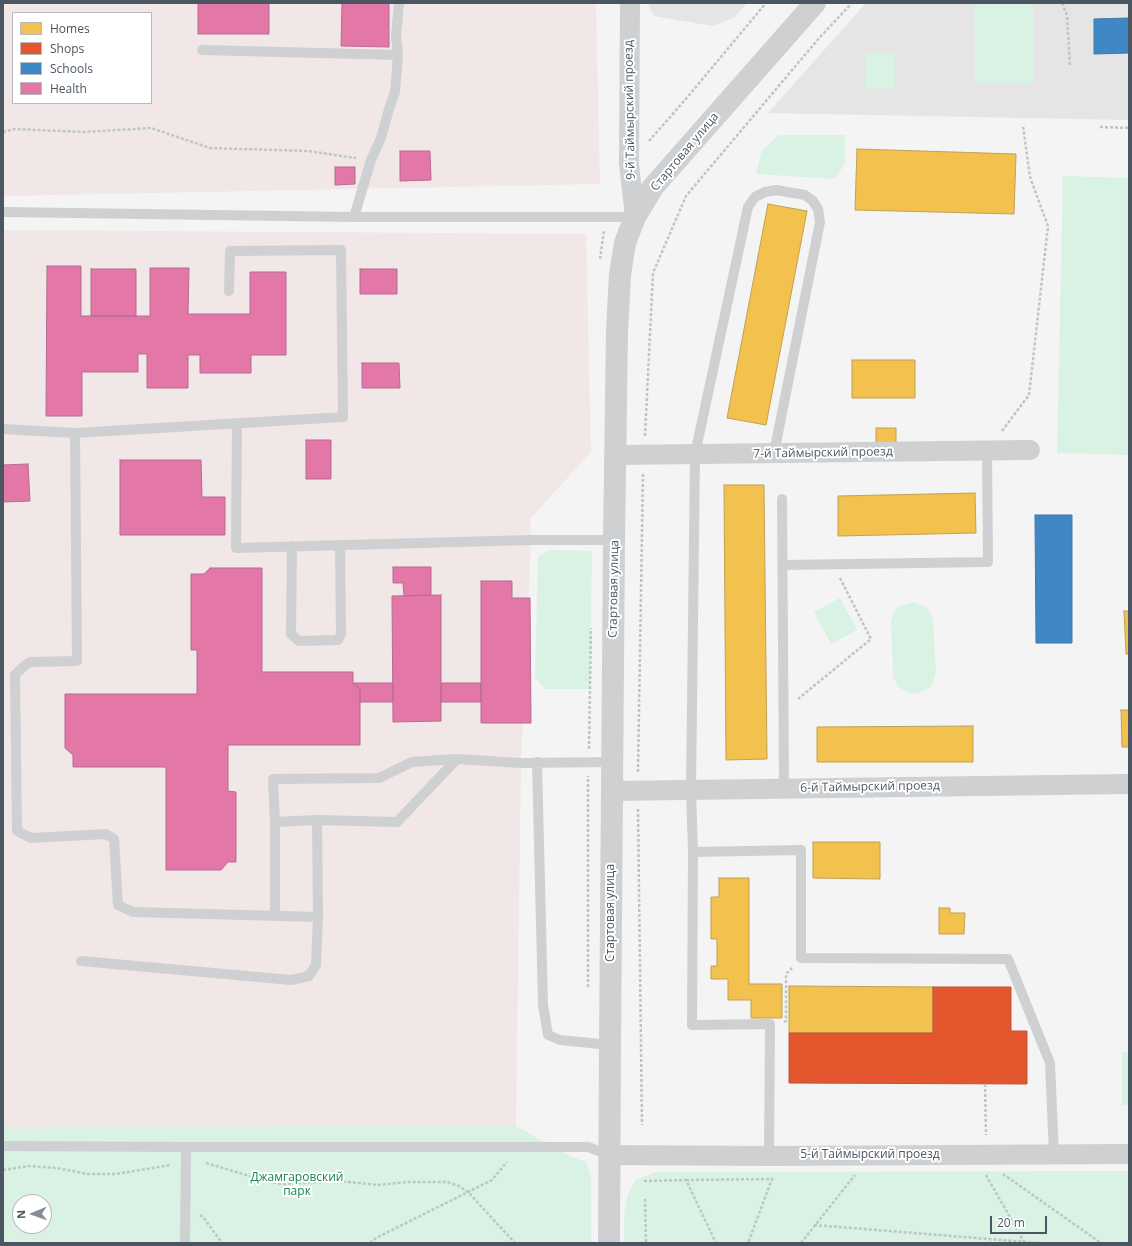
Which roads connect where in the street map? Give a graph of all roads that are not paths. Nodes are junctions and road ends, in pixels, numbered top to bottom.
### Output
1 (399, 3) edge
2 (630, 3) edge
3 (815, 3) edge
4 (202, 50) dead end
5 (398, 55) junction
6 (3, 212) edge
7 (354, 217) junction
8 (635, 218) junction
9 (229, 291) dead end
10 (237, 423) junction
11 (3, 429) edge
12 (75, 433) junction
13 (987, 450) junction
14 (1030, 450) dead end
15 (774, 453) junction
16 (695, 454) junction
17 (616, 455) junction
18 (782, 499) dead end
19 (614, 540) junction
20 (340, 545) junction
21 (292, 546) junction
22 (783, 565) junction
23 (456, 759) junction
24 (537, 762) junction
25 (612, 762) junction
26 (1129, 784) edge
27 (784, 788) junction
28 (691, 789) junction
29 (612, 791) junction
30 (317, 820) junction
31 (275, 822) junction
32 (693, 852) junction
33 (275, 915) junction
34 (318, 917) junction
35 (81, 961) dead end
36 (610, 1045) junction
37 (3, 1146) edge
38 (186, 1147) junction
39 (1129, 1154) edge
40 (610, 1155) junction
41 (1054, 1155) junction
42 (769, 1156) junction
43 (185, 1243) edge
44 (609, 1243) edge

1 - 5 lane
2 - 8 street, 9-й Таймырский проезд
3 - 8 street, Стартовая улица
4 - 5 lane
5 - 7 lane
6 - 7 lane
7 - 8 lane
8 - 17 street, Стартовая улица
9 - 10 lane
10 - 12 lane
10 - 21 lane
11 - 12 lane
12 - 33 lane
13 - 14 street, 7-й Таймырский проезд
13 - 15 street, 7-й Таймырский проезд
13 - 22 lane
15 - 16 street, 7-й Таймырский проезд
15 - 16 lane
16 - 17 street, 7-й Таймырский проезд
16 - 28 lane
17 - 19 street, Стартовая улица
18 - 22 lane
19 - 20 lane
19 - 25 street, Стартовая улица
20 - 21 lane
20 - 21 lane
22 - 27 lane
23 - 24 lane
23 - 30 lane
23 - 31 lane
24 - 25 lane
24 - 36 lane
25 - 29 street, Стартовая улица
26 - 27 street, 6-й Таймырский проезд
27 - 28 street, 6-й Таймырский проезд
28 - 29 street, 6-й Таймырский проезд
28 - 32 lane
29 - 36 street, Стартовая улица
30 - 31 lane
30 - 34 lane
31 - 33 lane
32 - 41 lane
32 - 42 lane
33 - 34 lane
34 - 35 lane
36 - 40 street, Стартовая улица
37 - 38 lane
38 - 40 lane
38 - 43 lane
39 - 41 street, 5-й Таймырский проезд
40 - 42 street, 5-й Таймырский проезд
40 - 44 street, Стартовая улица
41 - 42 street, 5-й Таймырский проезд

